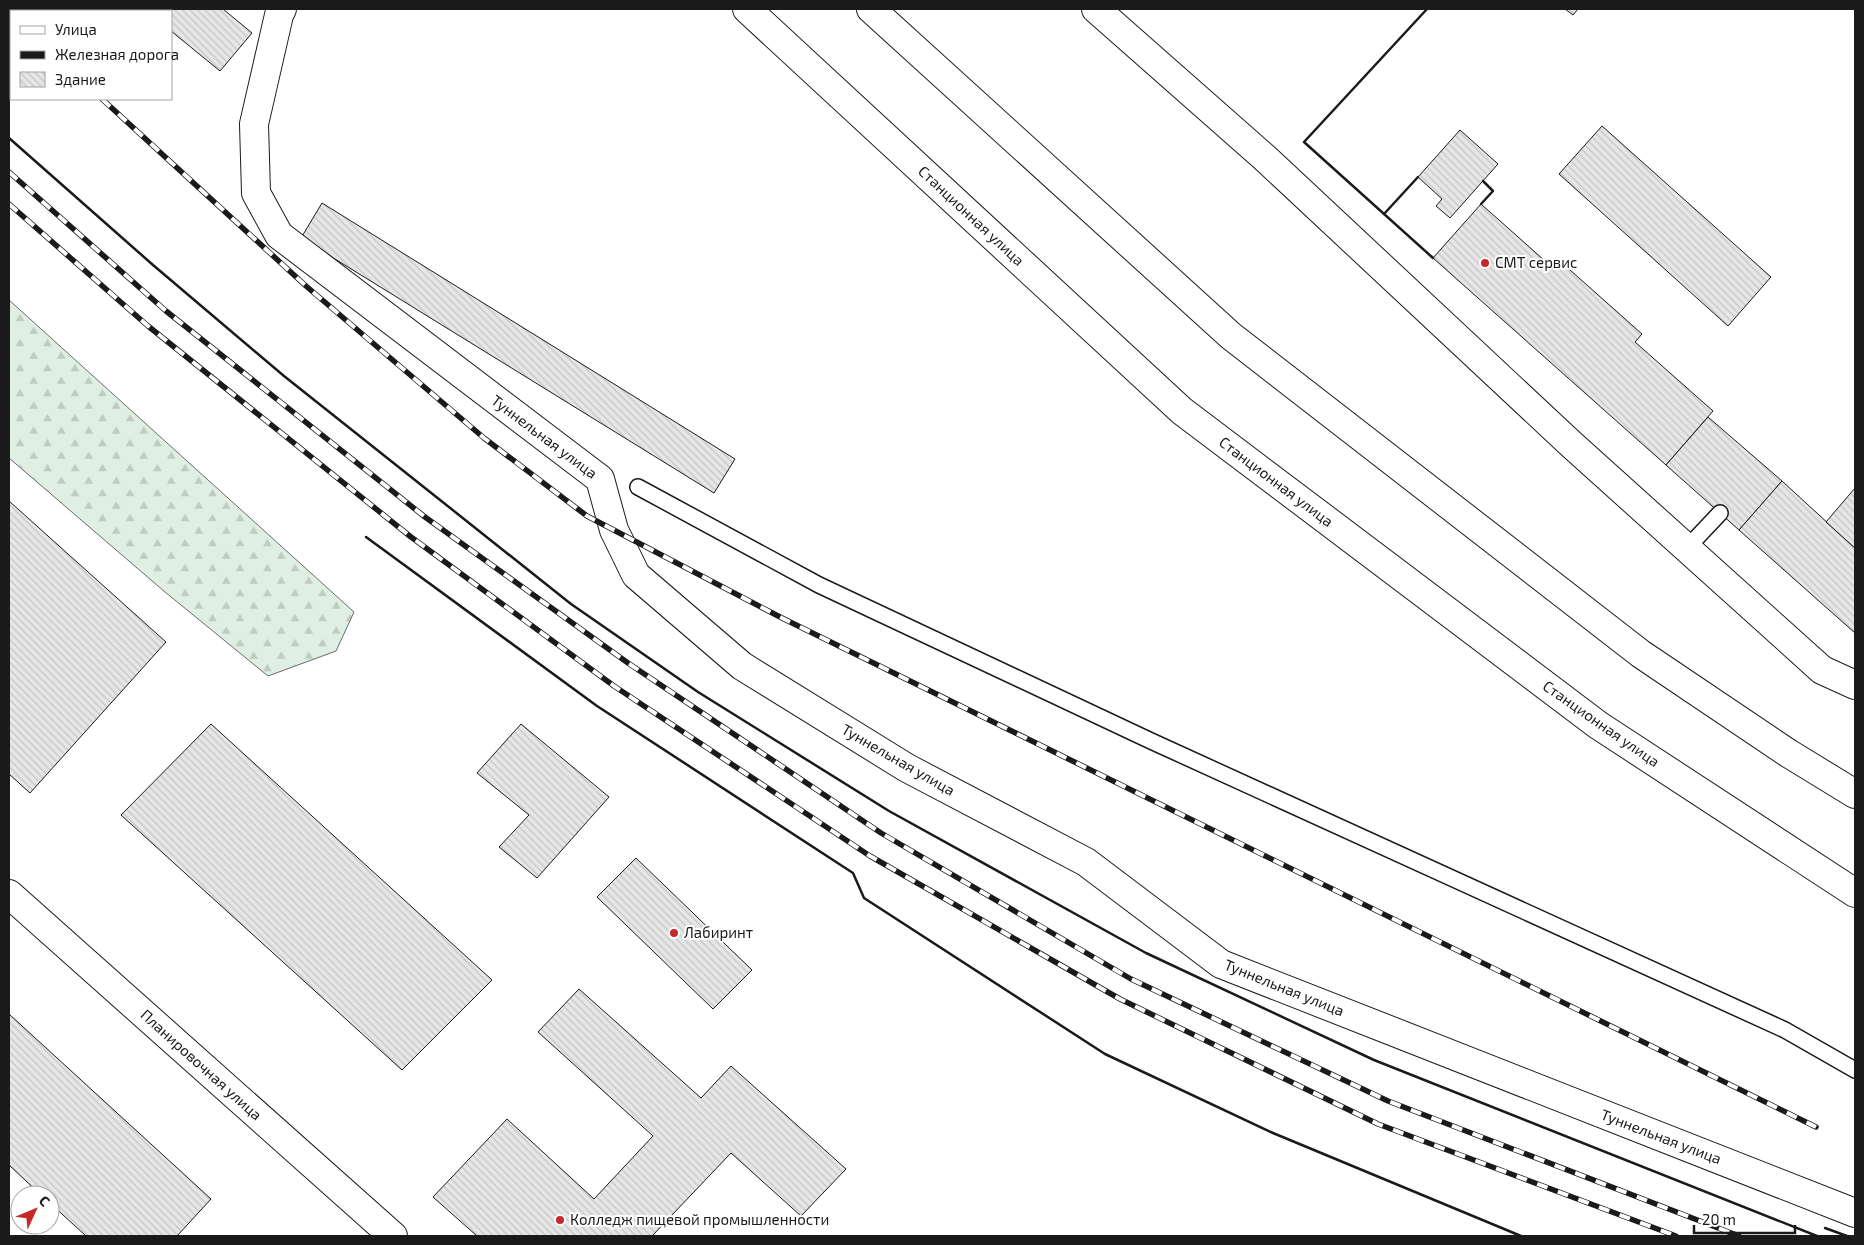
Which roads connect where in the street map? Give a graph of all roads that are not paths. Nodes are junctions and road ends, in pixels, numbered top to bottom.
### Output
1 (282, 9) edge
2 (747, 9) edge
3 (871, 9) edge
4 (1096, 9) edge
5 (638, 487) dead end
6 (1720, 513) dead end
7 (1687, 548) junction
8 (1855, 685) edge
9 (1855, 794) edge
10 (1855, 893) edge
11 (9, 894) edge
12 (1855, 1070) edge
13 (1855, 1213) edge
14 (394, 1236) edge

1 - 13 street, Туннельная улица
2 - 10 street, Станционная улица
3 - 9 street
4 - 7 street
5 - 12 lane
6 - 7 lane
7 - 8 street
11 - 14 street, Планировочная улица

